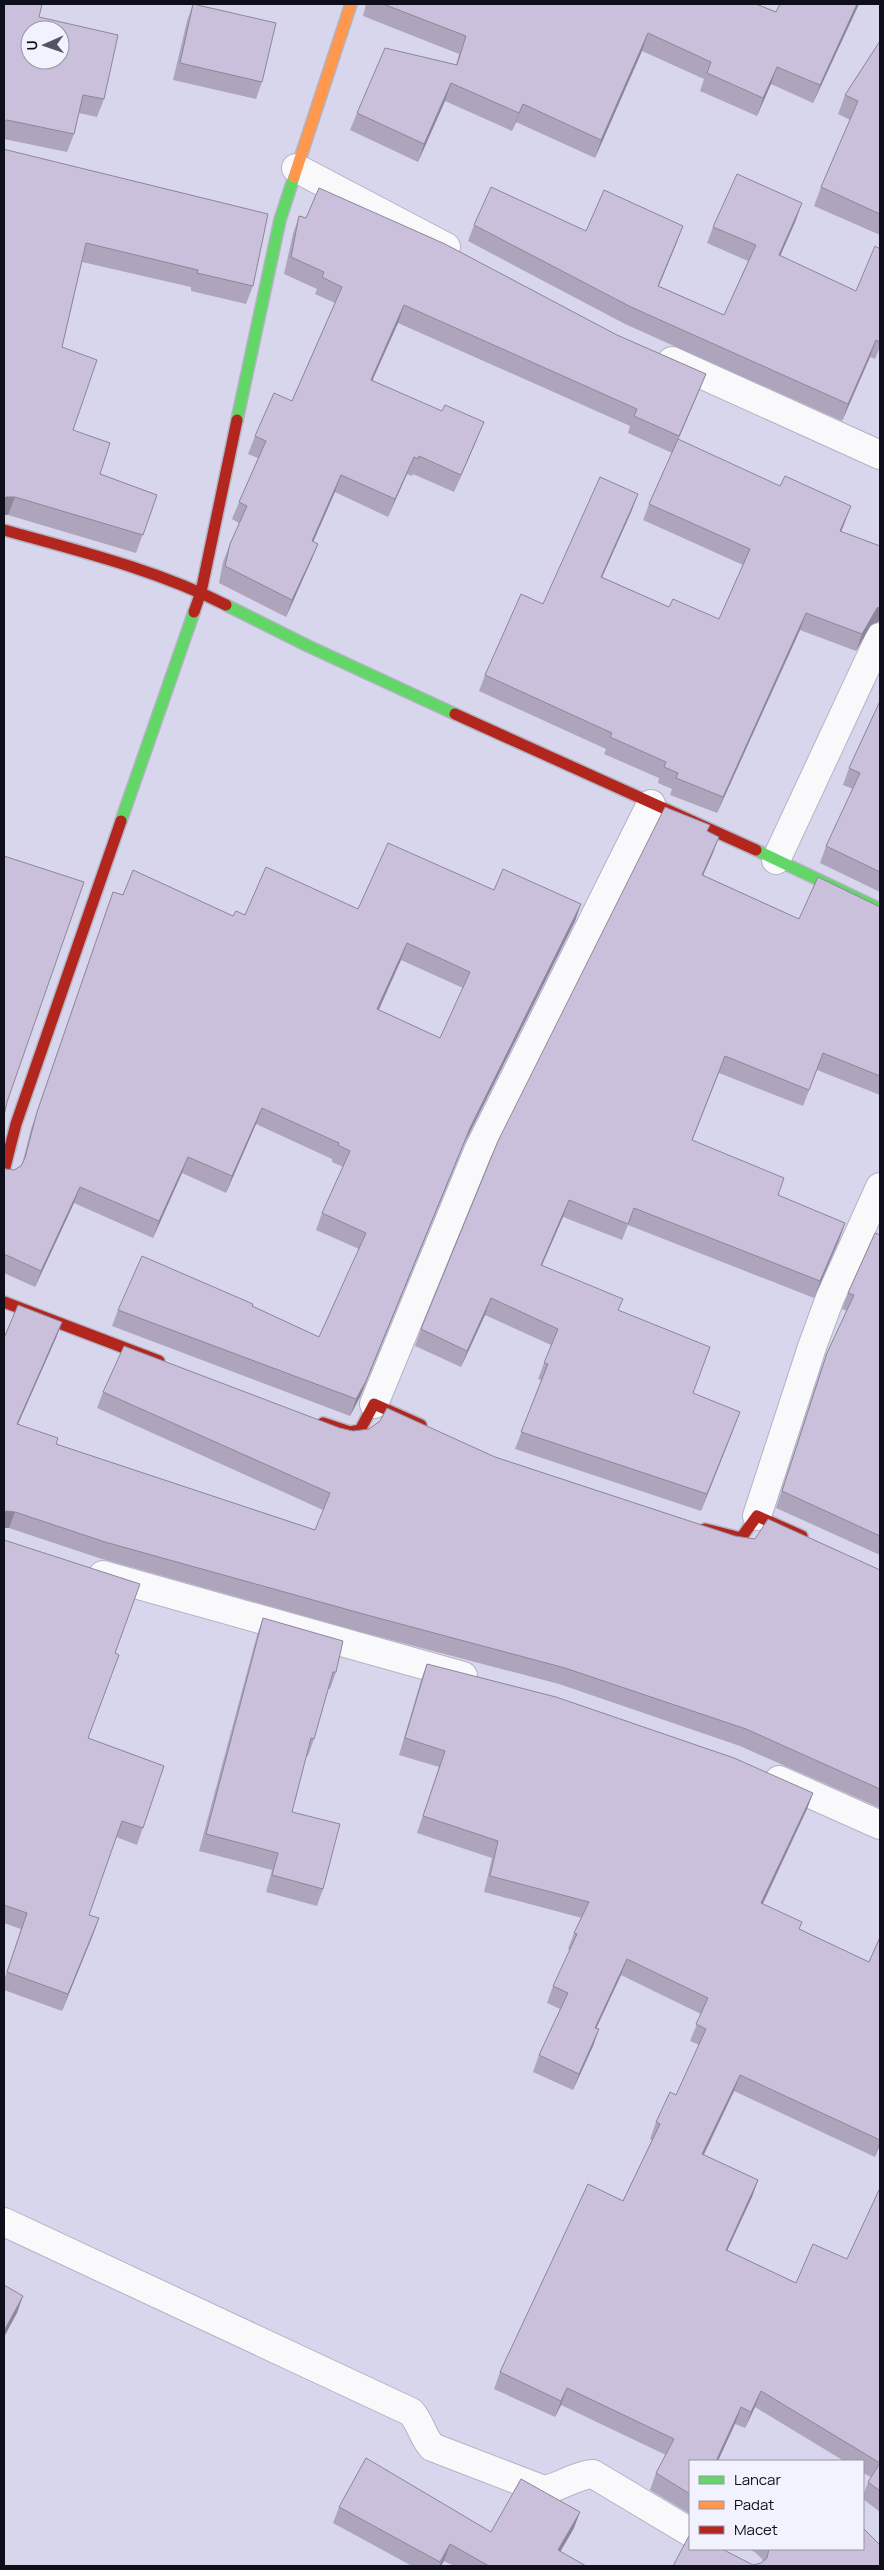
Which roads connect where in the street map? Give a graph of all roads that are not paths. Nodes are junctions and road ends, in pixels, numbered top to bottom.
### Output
1 (351, 4) edge
2 (296, 168) junction
3 (251, 213) edge
4 (280, 220) junction
5 (470, 260) edge
6 (645, 350) edge
7 (880, 454) edge
8 (4, 530) edge
9 (201, 592) junction
10 (880, 638) edge
11 (651, 804) junction
12 (776, 860) junction
13 (880, 909) edge
14 (4, 1171) edge
15 (880, 1187) edge
16 (4, 1302) edge
17 (171, 1366) edge
18 (374, 1404) junction
19 (310, 1419) edge
20 (428, 1428) edge
21 (757, 1516) junction
22 (690, 1525) edge
23 (810, 1540) edge
24 (76, 1567) edge
25 (487, 1682) edge
26 (760, 1772) edge
27 (880, 1825) edge
28 (4, 2222) edge
29 (689, 2531) edge

1 - 2 street
2 - 4 street
2 - 5 street
3 - 4 street
4 - 9 street
6 - 7 street
8 - 9 street
9 - 11 street
9 - 14 street
10 - 12 street
11 - 12 street
11 - 18 street
12 - 13 street
15 - 21 street
16 - 17 street
18 - 19 street
18 - 20 street
21 - 22 street
21 - 23 street
24 - 25 street
26 - 27 street
28 - 29 street

